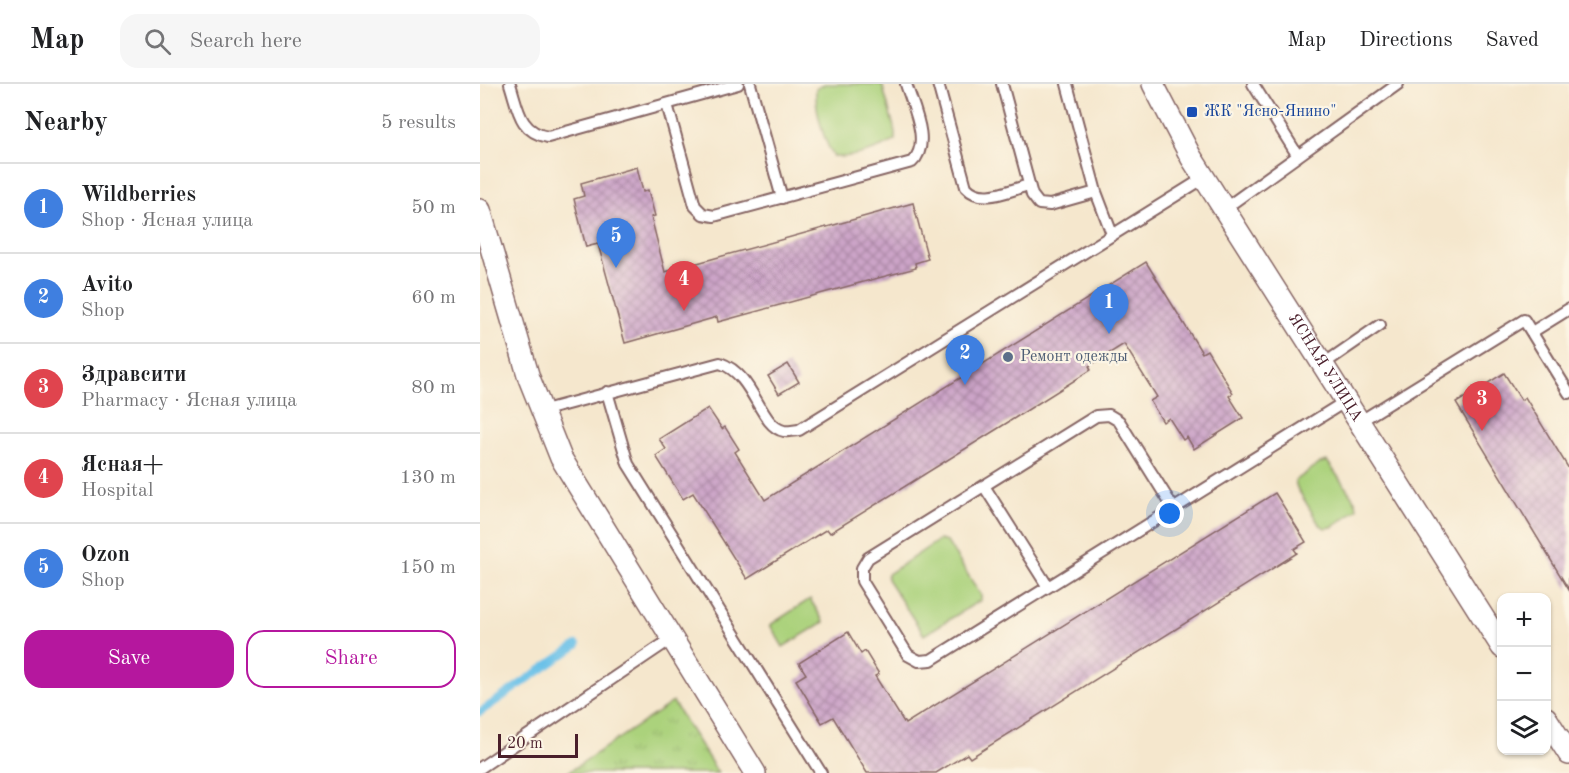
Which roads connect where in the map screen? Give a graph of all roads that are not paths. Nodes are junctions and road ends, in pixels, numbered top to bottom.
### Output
1 (510, 84) edge
2 (738, 84) edge
3 (750, 84) edge
4 (906, 84) edge
5 (938, 84) edge
6 (1002, 84) edge
7 (1067, 84) edge
8 (1153, 84) edge
9 (1253, 84) edge
10 (1398, 84) edge
11 (667, 104) junction
12 (1298, 156) junction
13 (1204, 178) junction
14 (1029, 185) junction
15 (1096, 192) junction
16 (782, 198) junction
17 (1224, 209) junction
18 (480, 210) edge
19 (1112, 234) junction
20 (1569, 309) edge
21 (1380, 325) dead end
22 (1532, 332) junction
23 (1322, 365) junction
24 (607, 392) junction
25 (1569, 393) edge
26 (1346, 401) junction
27 (541, 411) junction
28 (1359, 422) junction
29 (984, 486) junction
30 (1174, 509) junction
31 (1048, 587) junction
32 (671, 639) junction
33 (1497, 639) edge
34 (1551, 726) edge
35 (1569, 754) edge
36 (480, 768) edge
37 (755, 773) edge
38 (821, 773) edge

1 - 11 lane
2 - 11 lane
3 - 16 lane
4 - 16 lane
5 - 14 lane
6 - 14 lane
7 - 15 lane
8 - 13 street, ЯСНАЯ УЛИЦА
9 - 12 lane
10 - 12 lane
11 - 16 lane
12 - 17 lane
13 - 17 street, ЯСНАЯ УЛИЦА
13 - 19 lane
14 - 15 lane
15 - 19 lane
17 - 23 street, ЯСНАЯ УЛИЦА
18 - 27 street
19 - 24 lane
20 - 22 lane
21 - 23 lane
22 - 25 lane
22 - 28 lane
23 - 26 street, ЯСНАЯ УЛИЦА
24 - 27 lane
24 - 38 lane
26 - 28 street, ЯСНАЯ УЛИЦА
26 - 30 lane
27 - 32 street
28 - 33 street, ЯСНАЯ УЛИЦА
29 - 30 lane
29 - 31 lane
29 - 31 lane
30 - 31 lane
32 - 36 lane
32 - 37 street
34 - 35 street

